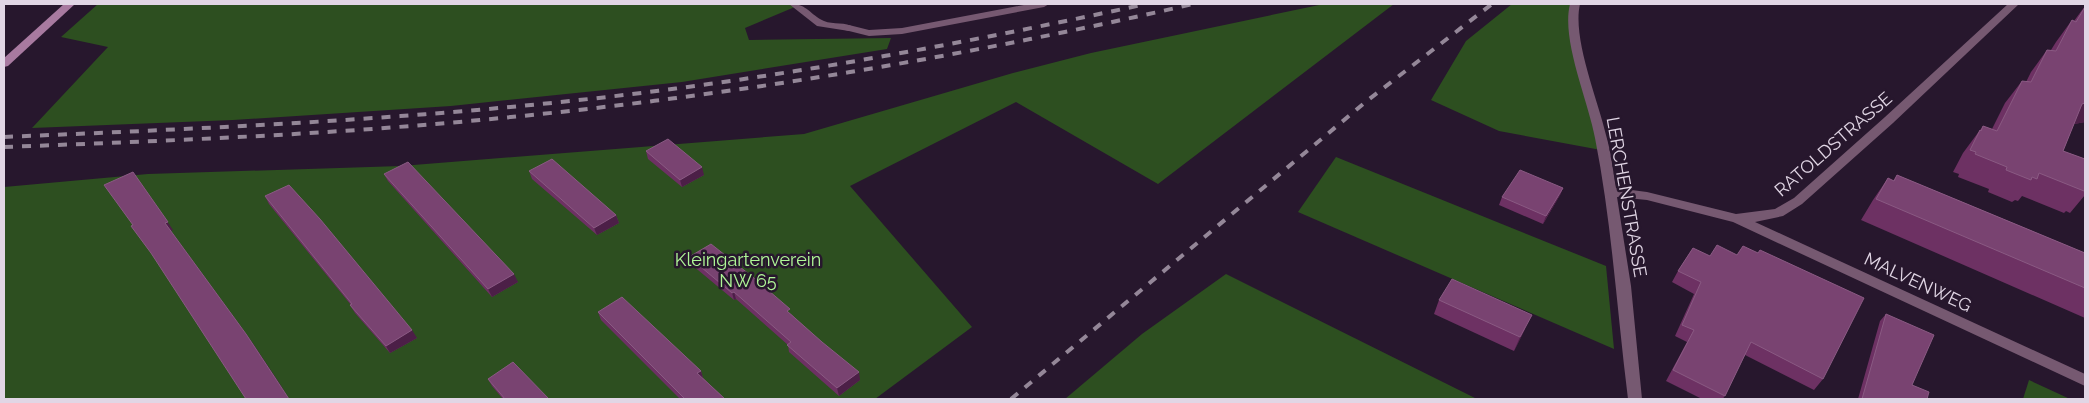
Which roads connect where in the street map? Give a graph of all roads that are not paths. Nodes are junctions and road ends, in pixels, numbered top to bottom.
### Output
1 (70, 4) edge
2 (794, 4) edge
3 (1044, 4) edge
4 (1575, 4) edge
5 (2014, 4) edge
6 (4, 64) edge
7 (1610, 192) junction
8 (1736, 218) junction
9 (2085, 380) edge
10 (1635, 399) edge

1 - 6 main road
2 - 3 street
4 - 7 street, LERCHENSTRASSE
5 - 8 street, RATOLDSTRASSE
7 - 8 street, RATOLDSTRASSE
7 - 10 street, LERCHENSTRASSE
8 - 9 street, MALVENWEG

